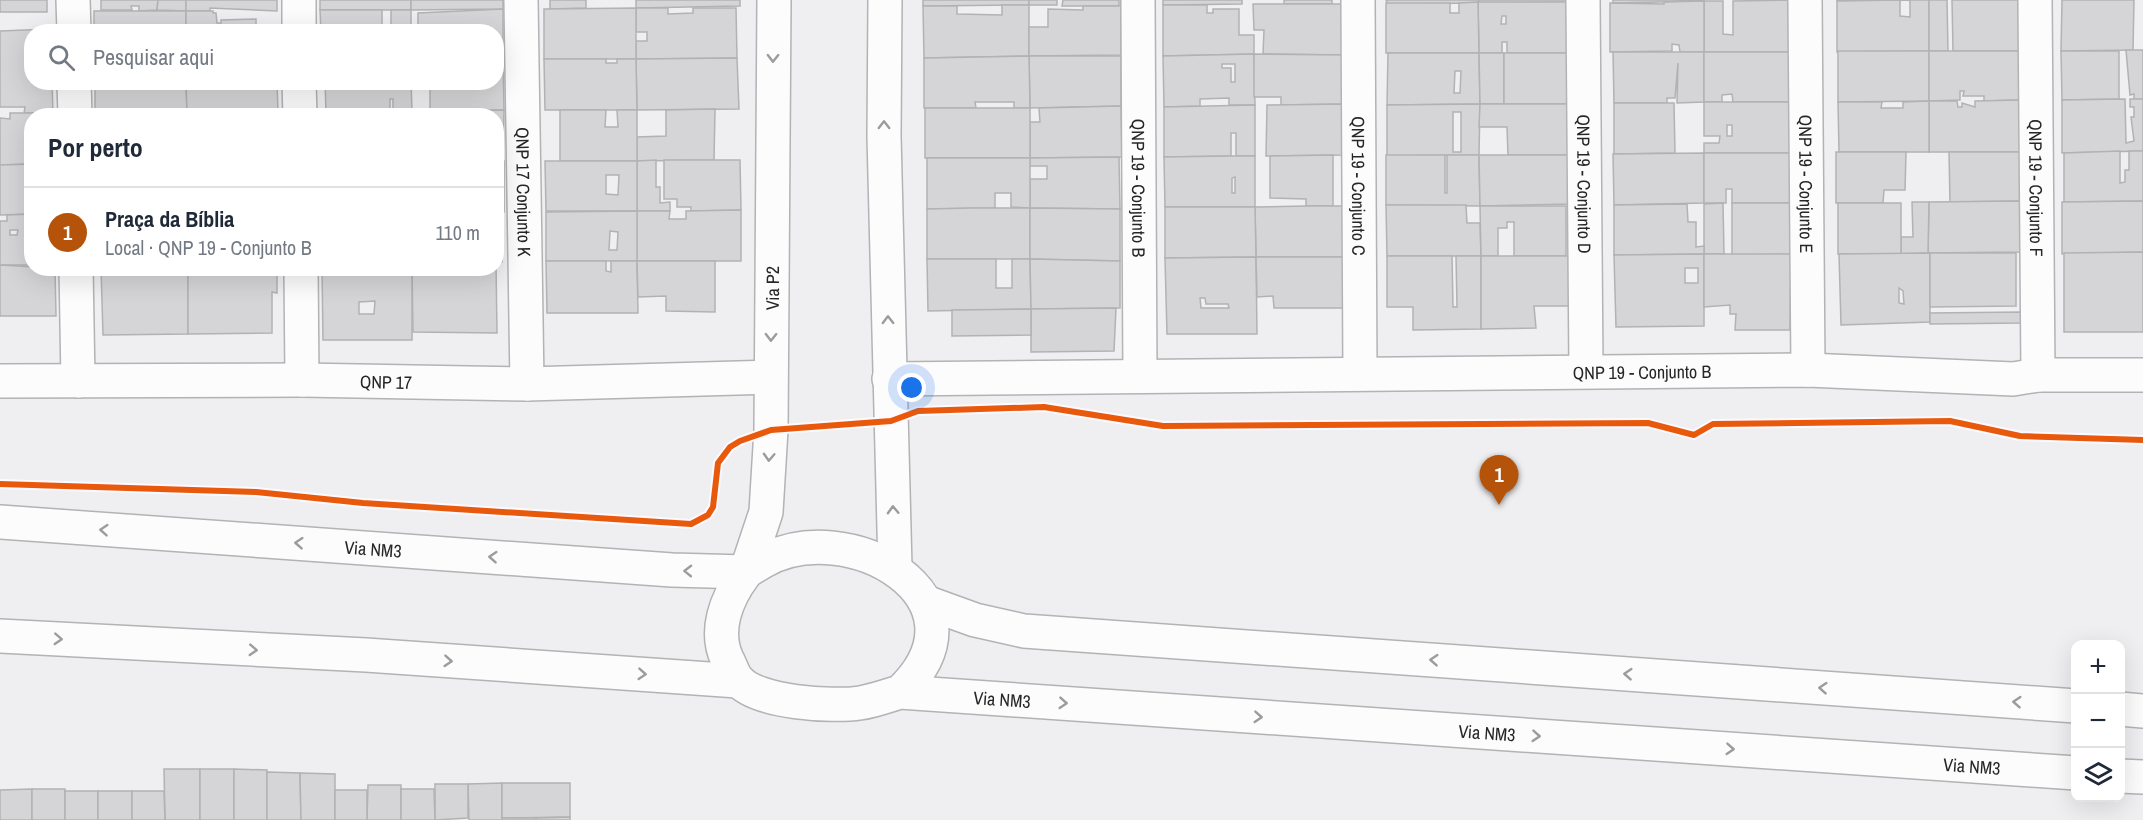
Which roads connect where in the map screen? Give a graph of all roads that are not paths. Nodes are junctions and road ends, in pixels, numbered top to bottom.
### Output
1 (73, 0) edge
2 (299, 0) edge
3 (521, 0) edge
4 (774, 0) edge
5 (885, 0) edge
6 (1138, 0) edge
7 (1358, 0) edge
8 (1583, 0) edge
9 (1805, 0) edge
10 (2035, 0) edge
11 (74, 24) edge
12 (299, 24) edge
13 (74, 90) edge
14 (299, 90) edge
15 (75, 108) edge
16 (300, 108) edge
17 (76, 276) edge
18 (301, 276) edge
19 (1586, 370) junction
20 (1808, 370) junction
21 (1360, 373) junction
22 (2038, 375) junction
23 (2143, 375) edge
24 (1140, 376) junction
25 (770, 377) junction
26 (889, 379) junction
27 (302, 380) junction
28 (0, 381) edge
29 (78, 381) junction
30 (527, 384) junction
31 (0, 522) edge
32 (895, 568) junction
33 (746, 572) junction
34 (928, 603) junction
35 (0, 636) edge
36 (738, 681) junction
37 (900, 692) junction
38 (2071, 706) edge
39 (2125, 709) edge
40 (2143, 711) edge
41 (2071, 773) edge
42 (2125, 776) edge
43 (2143, 777) edge

1 - 11 main road
2 - 12 main road
3 - 30 main road, QNP 17 Conjunto K
4 -> 25 main road, Via P2
26 -> 5 main road
6 - 24 main road, QNP 19 - Conjunto B
7 - 21 main road, QNP 19 - Conjunto C
8 - 19 main road, QNP 19 - Conjunto D
9 - 20 main road, QNP 19 - Conjunto E
10 - 22 main road, QNP 19 - Conjunto F
13 - 15 main road
14 - 16 main road
17 - 29 main road
18 - 27 main road
19 - 20 main road, QNP 19 - Conjunto B
19 - 21 main road, QNP 19 - Conjunto B
20 - 22 main road, QNP 19 - Conjunto B
21 - 24 main road, QNP 19 - Conjunto B
22 - 23 main road, QNP 19 - Conjunto B
24 - 26 main road, QNP 19 - Conjunto B
25 - 30 main road, QNP 17
25 -> 33 main road, Via P2
32 -> 26 main road
27 - 29 main road, QNP 17
27 - 30 main road, QNP 17
28 - 29 main road, QNP 17
33 -> 31 main road, Via NM3
32 - 33 main road
32 - 34 main road
33 - 36 main road
34 - 37 main road
38 -> 34 main road
35 -> 36 main road
36 - 37 main road
37 -> 41 main road, Via NM3
39 - 40 main road
42 - 43 main road

